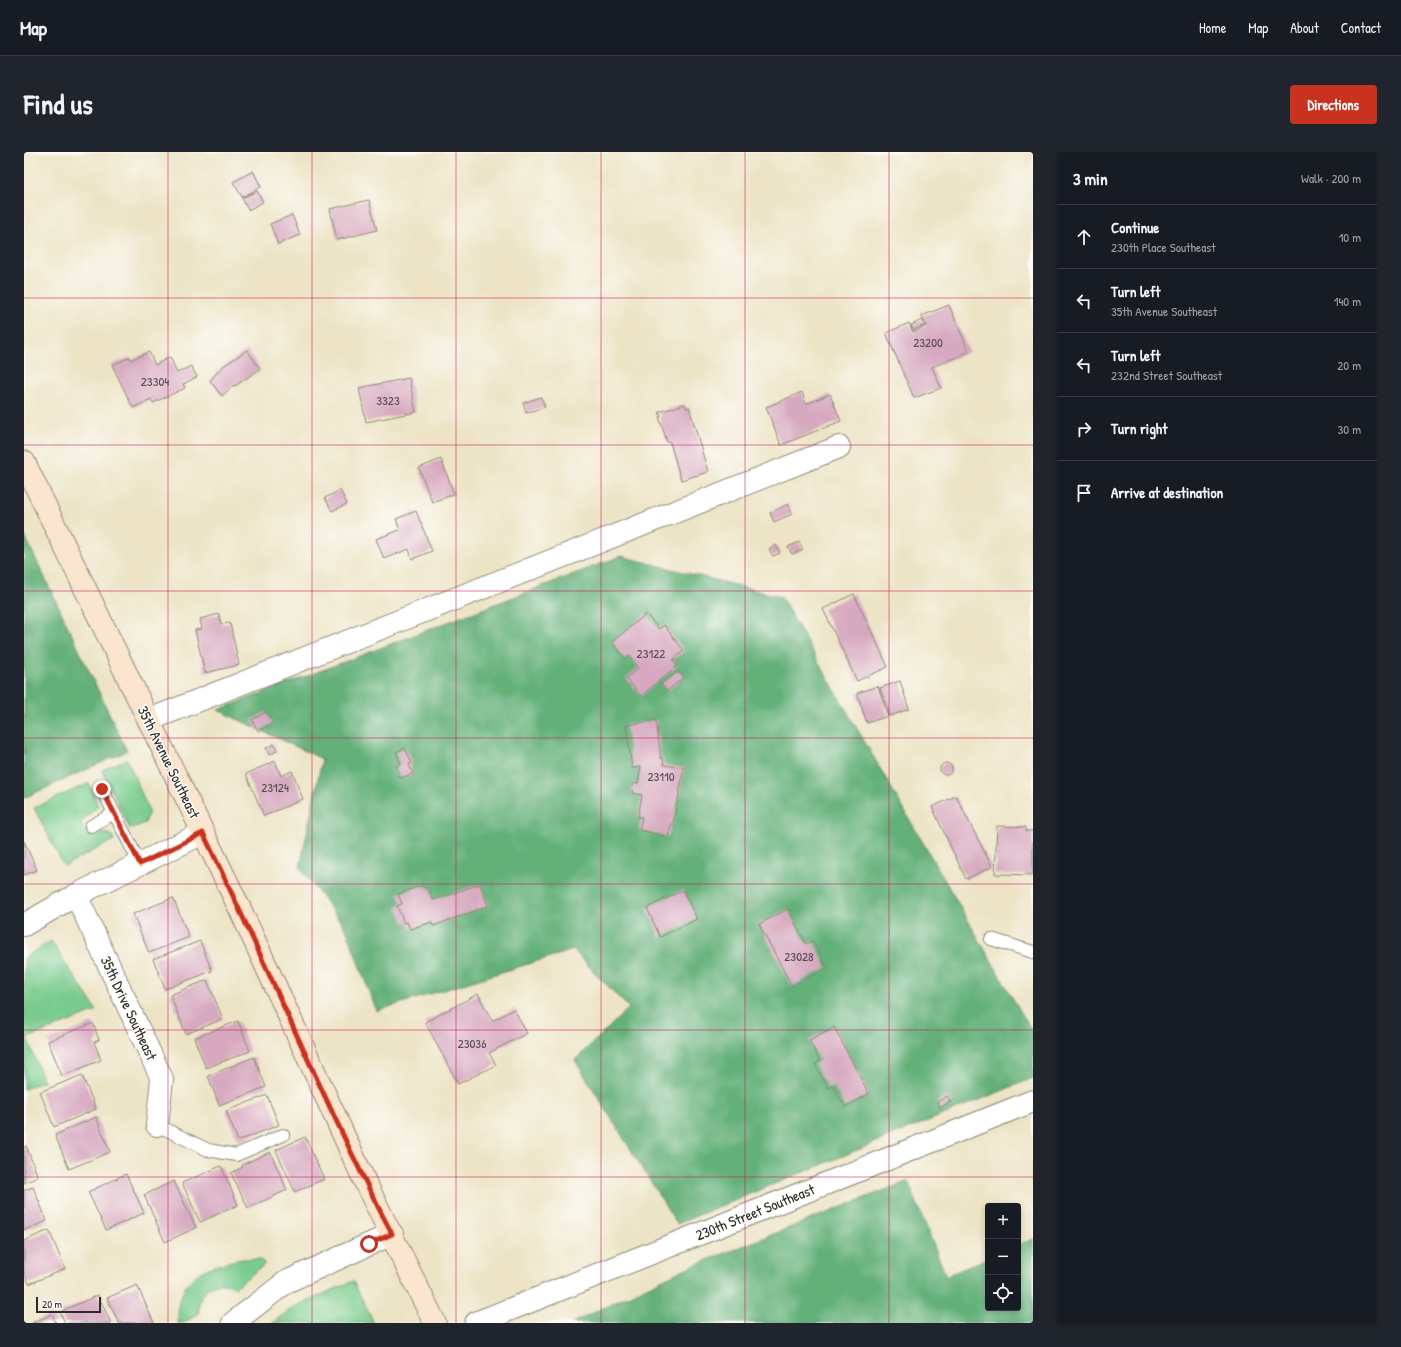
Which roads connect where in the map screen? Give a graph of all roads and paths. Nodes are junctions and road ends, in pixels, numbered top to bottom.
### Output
1 (839, 447) dead end
2 (24, 462) edge
3 (149, 720) junction
4 (102, 789) dead end
5 (114, 813) junction
6 (91, 826) dead end
7 (203, 833) junction
8 (140, 864) junction
9 (76, 895) junction
10 (24, 925) edge
11 (991, 939) dead end
12 (1033, 952) edge
13 (1033, 1101) edge
14 (158, 1125) joint
15 (283, 1135) dead end
16 (392, 1234) junction
17 (233, 1323) edge
18 (435, 1323) edge
19 (476, 1323) edge

1 - 3 street
2 - 3 street, 35th Avenue Southeast
3 - 7 street, 35th Avenue Southeast
4 - 5 lane
5 - 6 lane
5 - 8 lane
7 - 8 street
7 - 16 street, 35th Avenue Southeast
8 - 9 street
9 - 10 street
9 - 14 street, 35th Drive Southeast
11 - 12 lane
13 - 19 street, 230th Street Southeast
14 - 15 lane
16 - 17 street
16 - 18 street, 35th Avenue Southeast

